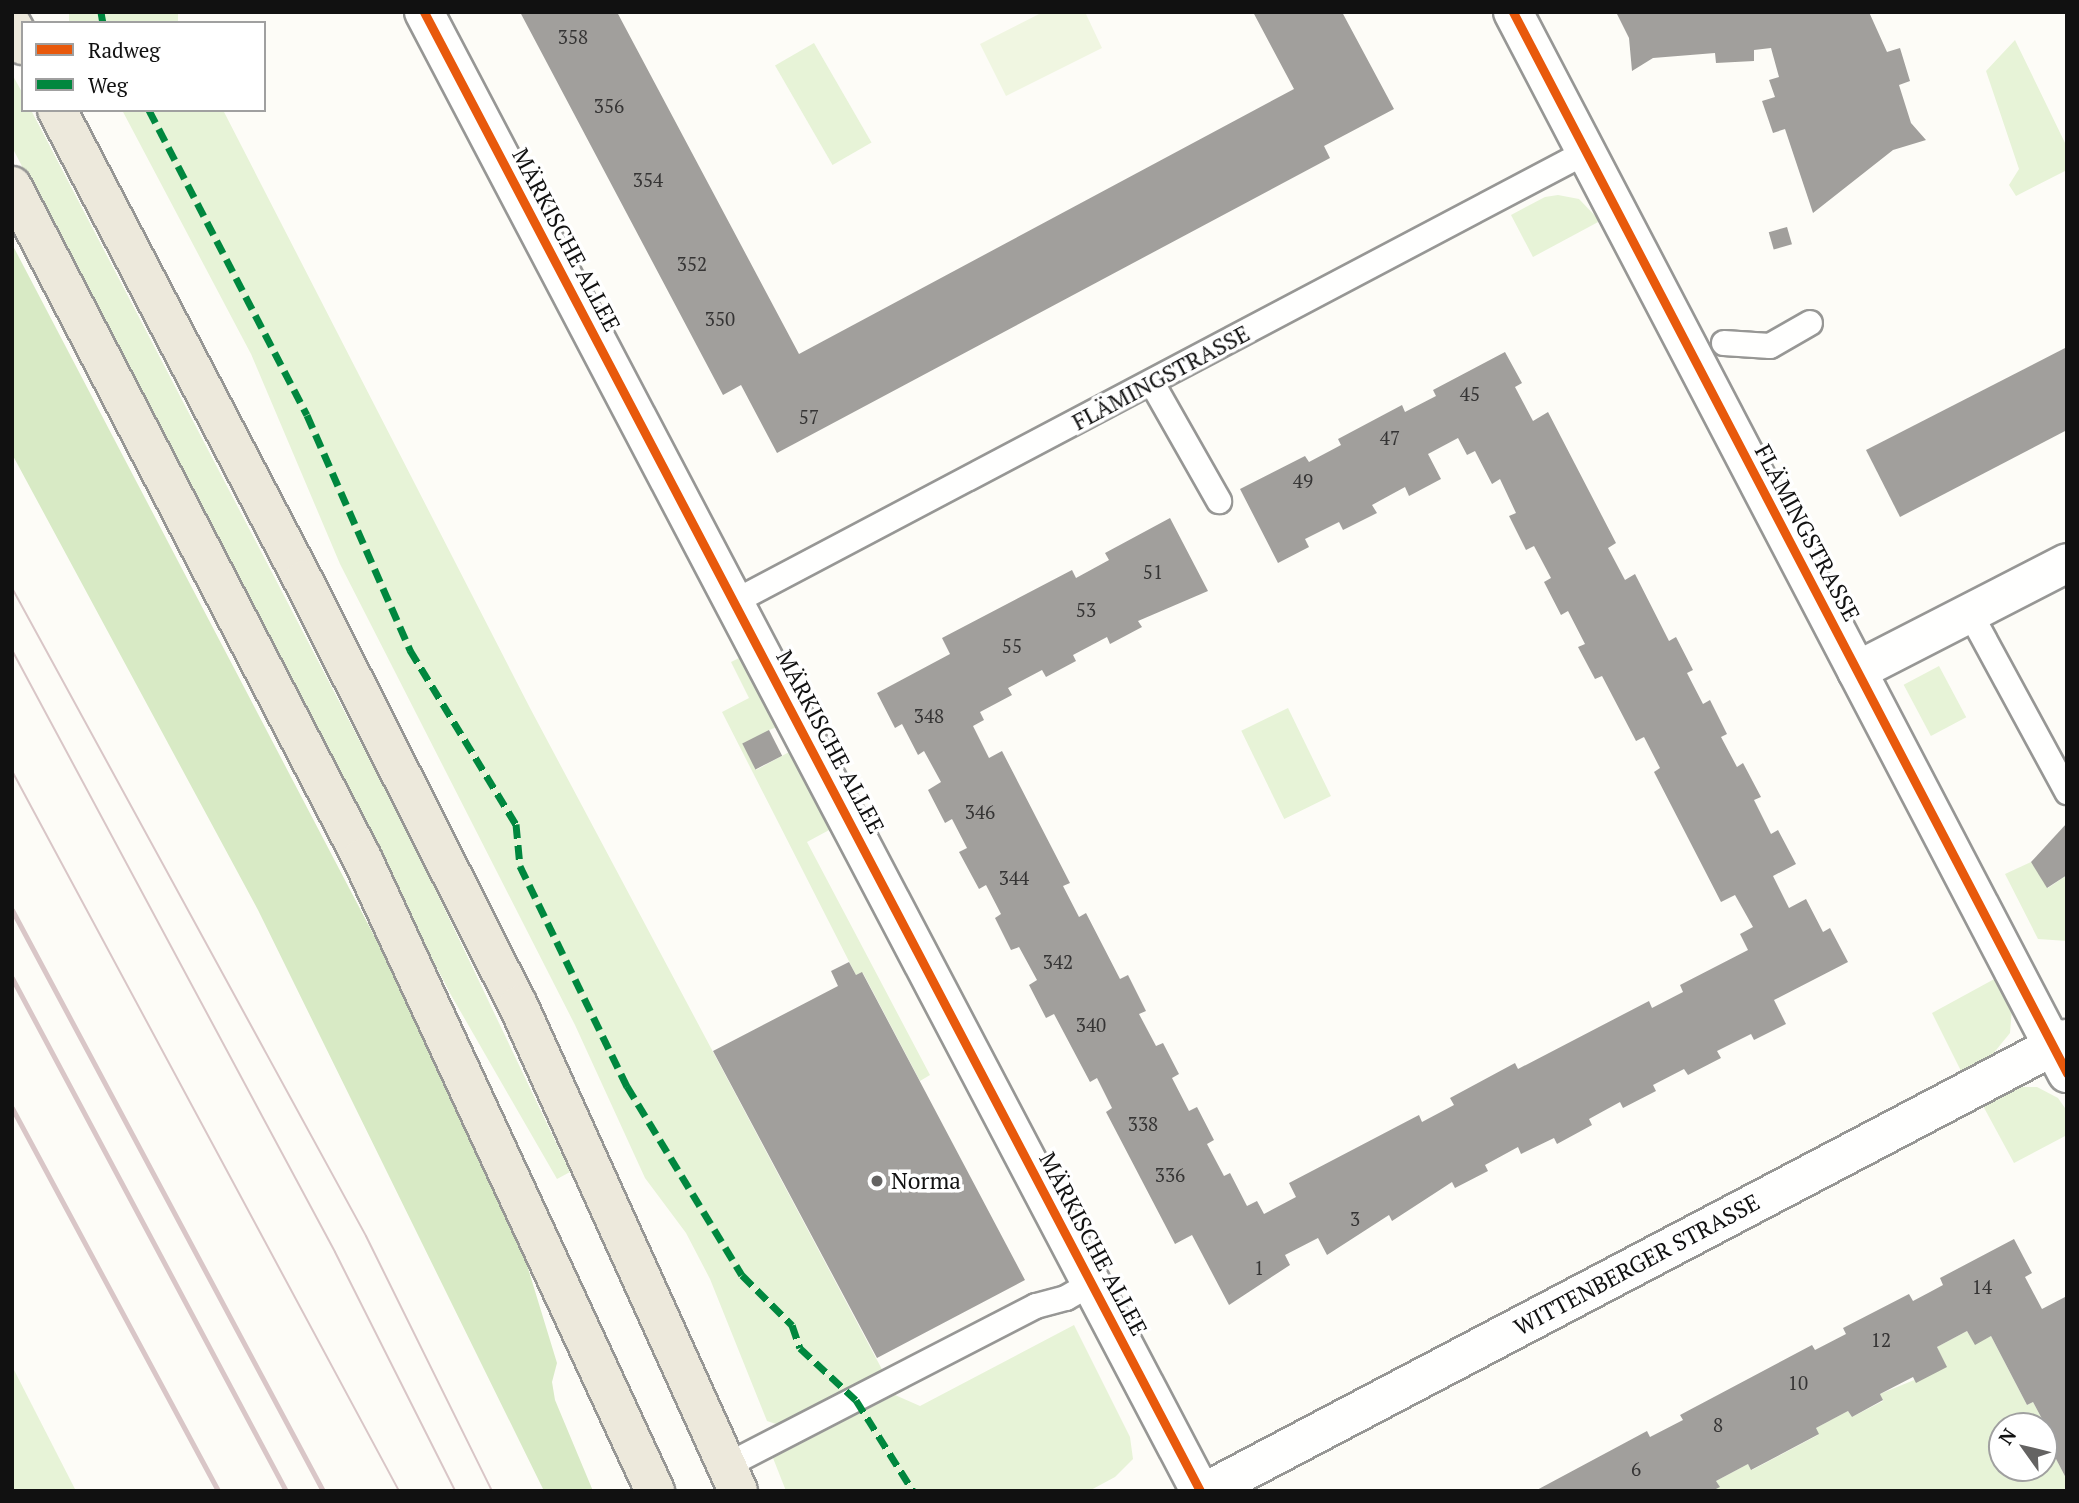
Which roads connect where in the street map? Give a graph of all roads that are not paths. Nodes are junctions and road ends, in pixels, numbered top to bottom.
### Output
1 (424, 12) edge
2 (1513, 12) edge
3 (12, 25) edge
4 (21, 41) edge
5 (58, 112) edge
6 (1586, 152) junction
7 (12, 186) edge
8 (1810, 323) dead end
9 (1724, 343) dead end
10 (1152, 383) junction
11 (1219, 501) dead end
12 (2067, 563) edge
13 (734, 602) junction
14 (1970, 613) junction
15 (1857, 671) junction
16 (2067, 792) edge
17 (2062, 1053) edge
18 (1092, 1283) junction
19 (732, 1478) edge
20 (655, 1491) edge
21 (1200, 1491) edge
22 (1207, 1491) edge

1 - 13 street, MÄRKISCHE ALLEE
2 - 6 street, FLÄMINGSTRASSE
3 - 4 main road
5 - 19 main road
6 - 10 lane, FLÄMINGSTRASSE
6 - 15 street, FLÄMINGSTRASSE
7 - 20 main road
8 - 9 lane
10 - 11 lane
10 - 13 lane, FLÄMINGSTRASSE
12 - 14 street
13 - 18 street, MÄRKISCHE ALLEE
14 - 15 street
14 - 16 lane
15 - 17 street, FLÄMINGSTRASSE
17 - 22 street, WITTENBERGER STRASSE
18 - 19 lane
18 - 21 street, MÄRKISCHE ALLEE

